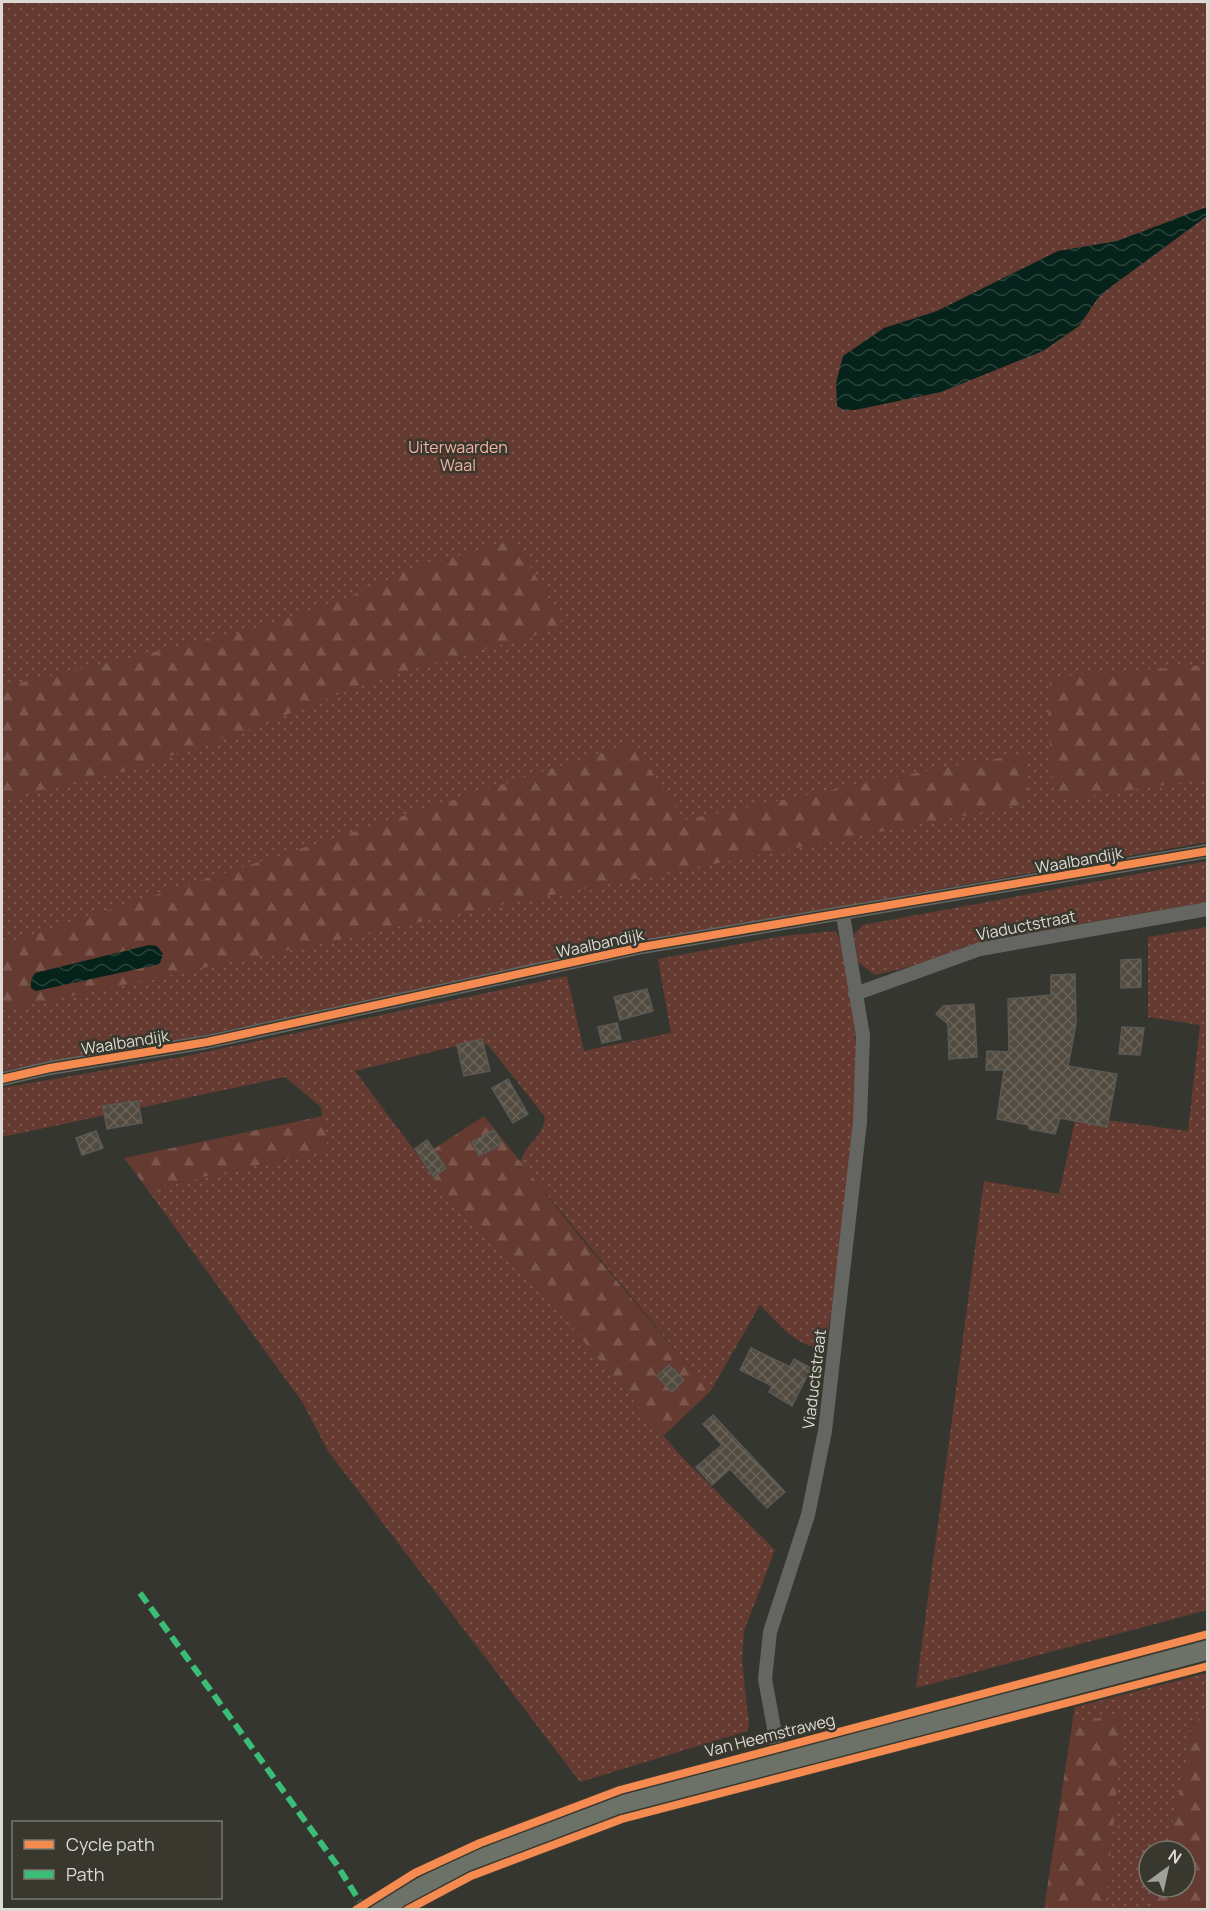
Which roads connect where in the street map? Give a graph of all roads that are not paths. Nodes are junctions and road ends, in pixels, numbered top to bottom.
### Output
1 (1208, 851) edge
2 (1208, 909) edge
3 (843, 915) junction
4 (855, 994) junction
5 (2, 1079) edge
6 (1208, 1649) edge
7 (780, 1761) junction
8 (381, 1910) edge

1 - 3 street, Waalbandijk
2 - 4 street, Viaductstraat
3 - 4 street, Viaductstraat
3 - 5 street, Waalbandijk
4 - 7 street, Viaductstraat
6 - 7 main road, Van Heemstraweg
7 - 8 main road, Van Heemstraweg

